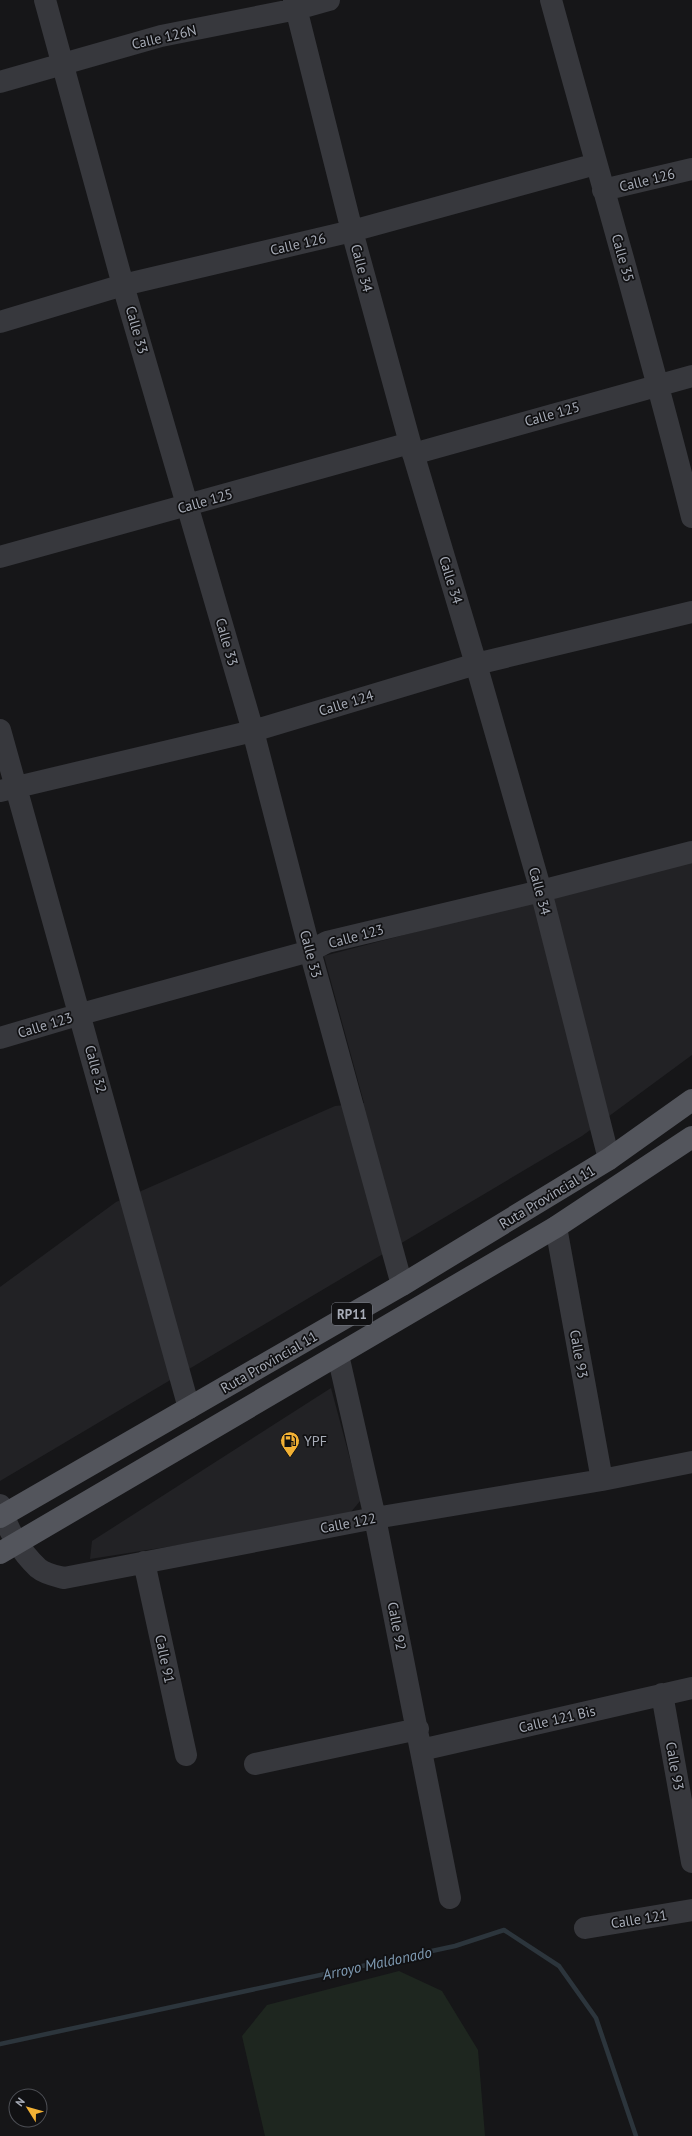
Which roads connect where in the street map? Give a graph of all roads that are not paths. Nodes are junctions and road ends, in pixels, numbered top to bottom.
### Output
1 (44, 0) edge
2 (329, 0) edge
3 (551, 0) edge
4 (295, 4) edge
5 (62, 64) junction
6 (0, 82) edge
7 (596, 164) junction
8 (692, 169) edge
9 (603, 190) junction
10 (352, 231) junction
11 (123, 285) junction
12 (0, 322) edge
13 (692, 376) edge
14 (659, 384) junction
15 (412, 448) junction
16 (188, 506) junction
17 (692, 517) edge
18 (0, 557) edge
19 (692, 612) edge
20 (476, 664) junction
21 (0, 730) edge
22 (253, 731) junction
23 (8, 789) edge
24 (692, 852) edge
25 (541, 891) junction
26 (310, 951) junction
27 (80, 1014) junction
28 (0, 1038) edge
29 (692, 1100) edge
30 (692, 1137) edge
31 (609, 1159) junction
32 (556, 1228) junction
33 (402, 1285) junction
34 (338, 1355) junction
35 (189, 1408) junction
36 (692, 1462) edge
37 (602, 1480) junction
38 (1, 1512) edge
39 (375, 1518) junction
40 (9, 1548) edge
41 (144, 1562) junction
42 (692, 1688) edge
43 (662, 1694) junction
44 (418, 1729) junction
45 (422, 1750) junction
46 (186, 1755) dead end
47 (255, 1764) dead end
48 (692, 1862) edge
49 (450, 1898) dead end
50 (692, 1910) edge
51 (586, 1928) dead end

1 - 5 street, Calle 33
2 - 4 street, Calle 126N
3 - 7 street, Calle 35
4 - 5 street, Calle 126N
4 - 10 street, Calle 34
5 - 6 street, Calle 126N
5 - 11 street, Calle 33
7 - 9 street, Calle 35
7 - 10 street, Calle 126
8 - 9 street, Calle 126
9 - 14 street, Calle 35
10 - 11 street, Calle 126
10 - 15 street, Calle 34
11 - 12 street, Calle 126
11 - 16 street, Calle 33
13 - 14 street, Calle 125
14 - 15 street, Calle 125
14 - 17 street, Calle 35
15 - 16 street, Calle 125
15 - 20 street, Calle 34
16 - 18 street, Calle 125
16 - 22 street, Calle 33
19 - 20 street, Calle 124
20 - 22 street, Calle 124
20 - 25 street, Calle 34
21 - 23 street, Calle 32
22 - 23 street, Calle 124
22 - 26 street, Calle 33
23 - 27 street, Calle 32
24 - 25 street, Calle 123
25 - 26 street, Calle 123
25 - 31 street, Calle 34
26 - 27 street, Calle 123
26 - 33 street, Calle 33
27 - 28 street, Calle 123
27 - 35 street, Calle 32
29 - 31 main road, Ruta Provincial 11 / RP11
30 - 32 main road, Ruta Provincial 11 / RP11
31 - 33 main road, Ruta Provincial 11 / RP11
32 - 34 main road, Ruta Provincial 11 / RP11
32 - 37 street, Calle 93
33 - 35 main road, Ruta Provincial 11 / RP11
34 - 39 street, Calle 92
34 - 40 main road, Ruta Provincial 11 / RP11
35 - 38 main road, Ruta Provincial 11 / RP11
36 - 37 street, Calle 122
37 - 39 street, Calle 122
38 - 40 street, Calle 122
39 - 41 street, Calle 122
39 - 44 street, Calle 92
40 - 41 street, Calle 122
41 - 46 street, Calle 91
42 - 43 street, Calle 121 Bis
43 - 45 street, Calle 121 Bis
43 - 48 street, Calle 93
44 - 45 street, Calle 92
44 - 47 street
45 - 49 street, Calle 92
50 - 51 street, Calle 121

